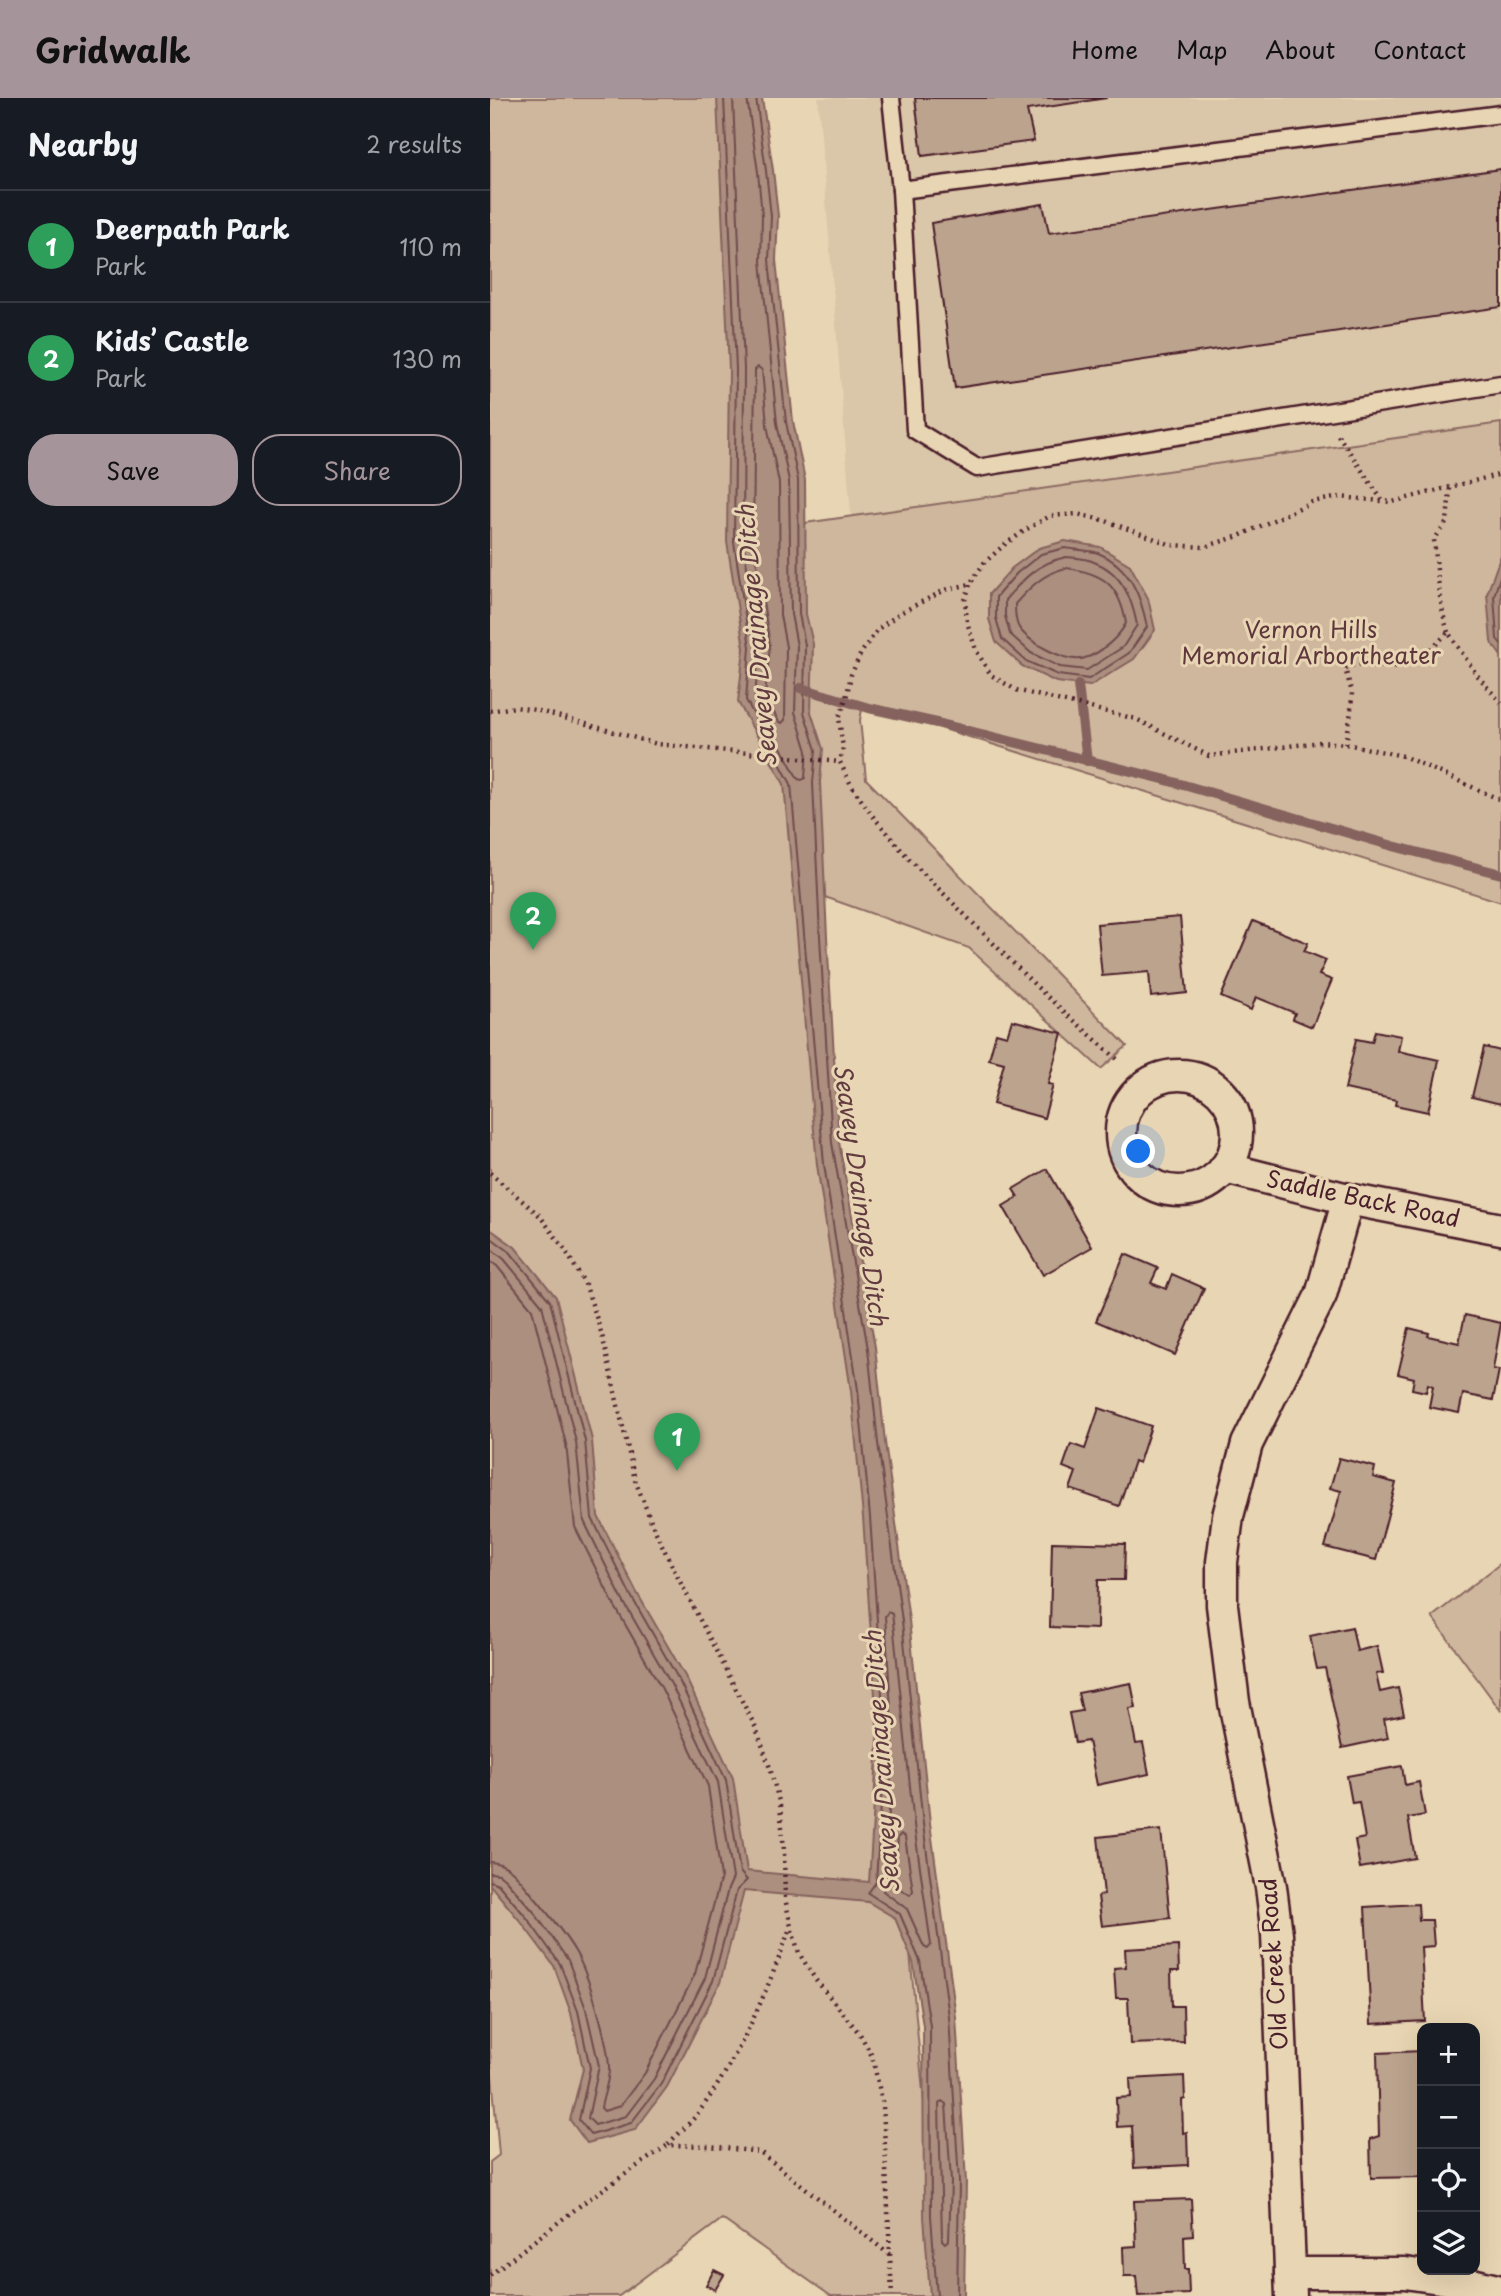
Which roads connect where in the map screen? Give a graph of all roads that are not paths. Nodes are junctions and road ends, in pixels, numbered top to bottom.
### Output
1 (891, 98) edge
2 (1501, 114) edge
3 (901, 190) junction
4 (1501, 384) edge
5 (1225, 1168) dead end
6 (1348, 1199) junction
7 (1501, 1229) edge
8 (1291, 2285) edge
9 (1501, 2291) edge

1 - 3 lane
2 - 3 lane
3 - 4 lane
5 - 6 street, Saddle Back Road
6 - 7 street, Saddle Back Road
6 - 8 street, Old Creek Road
8 - 9 street

